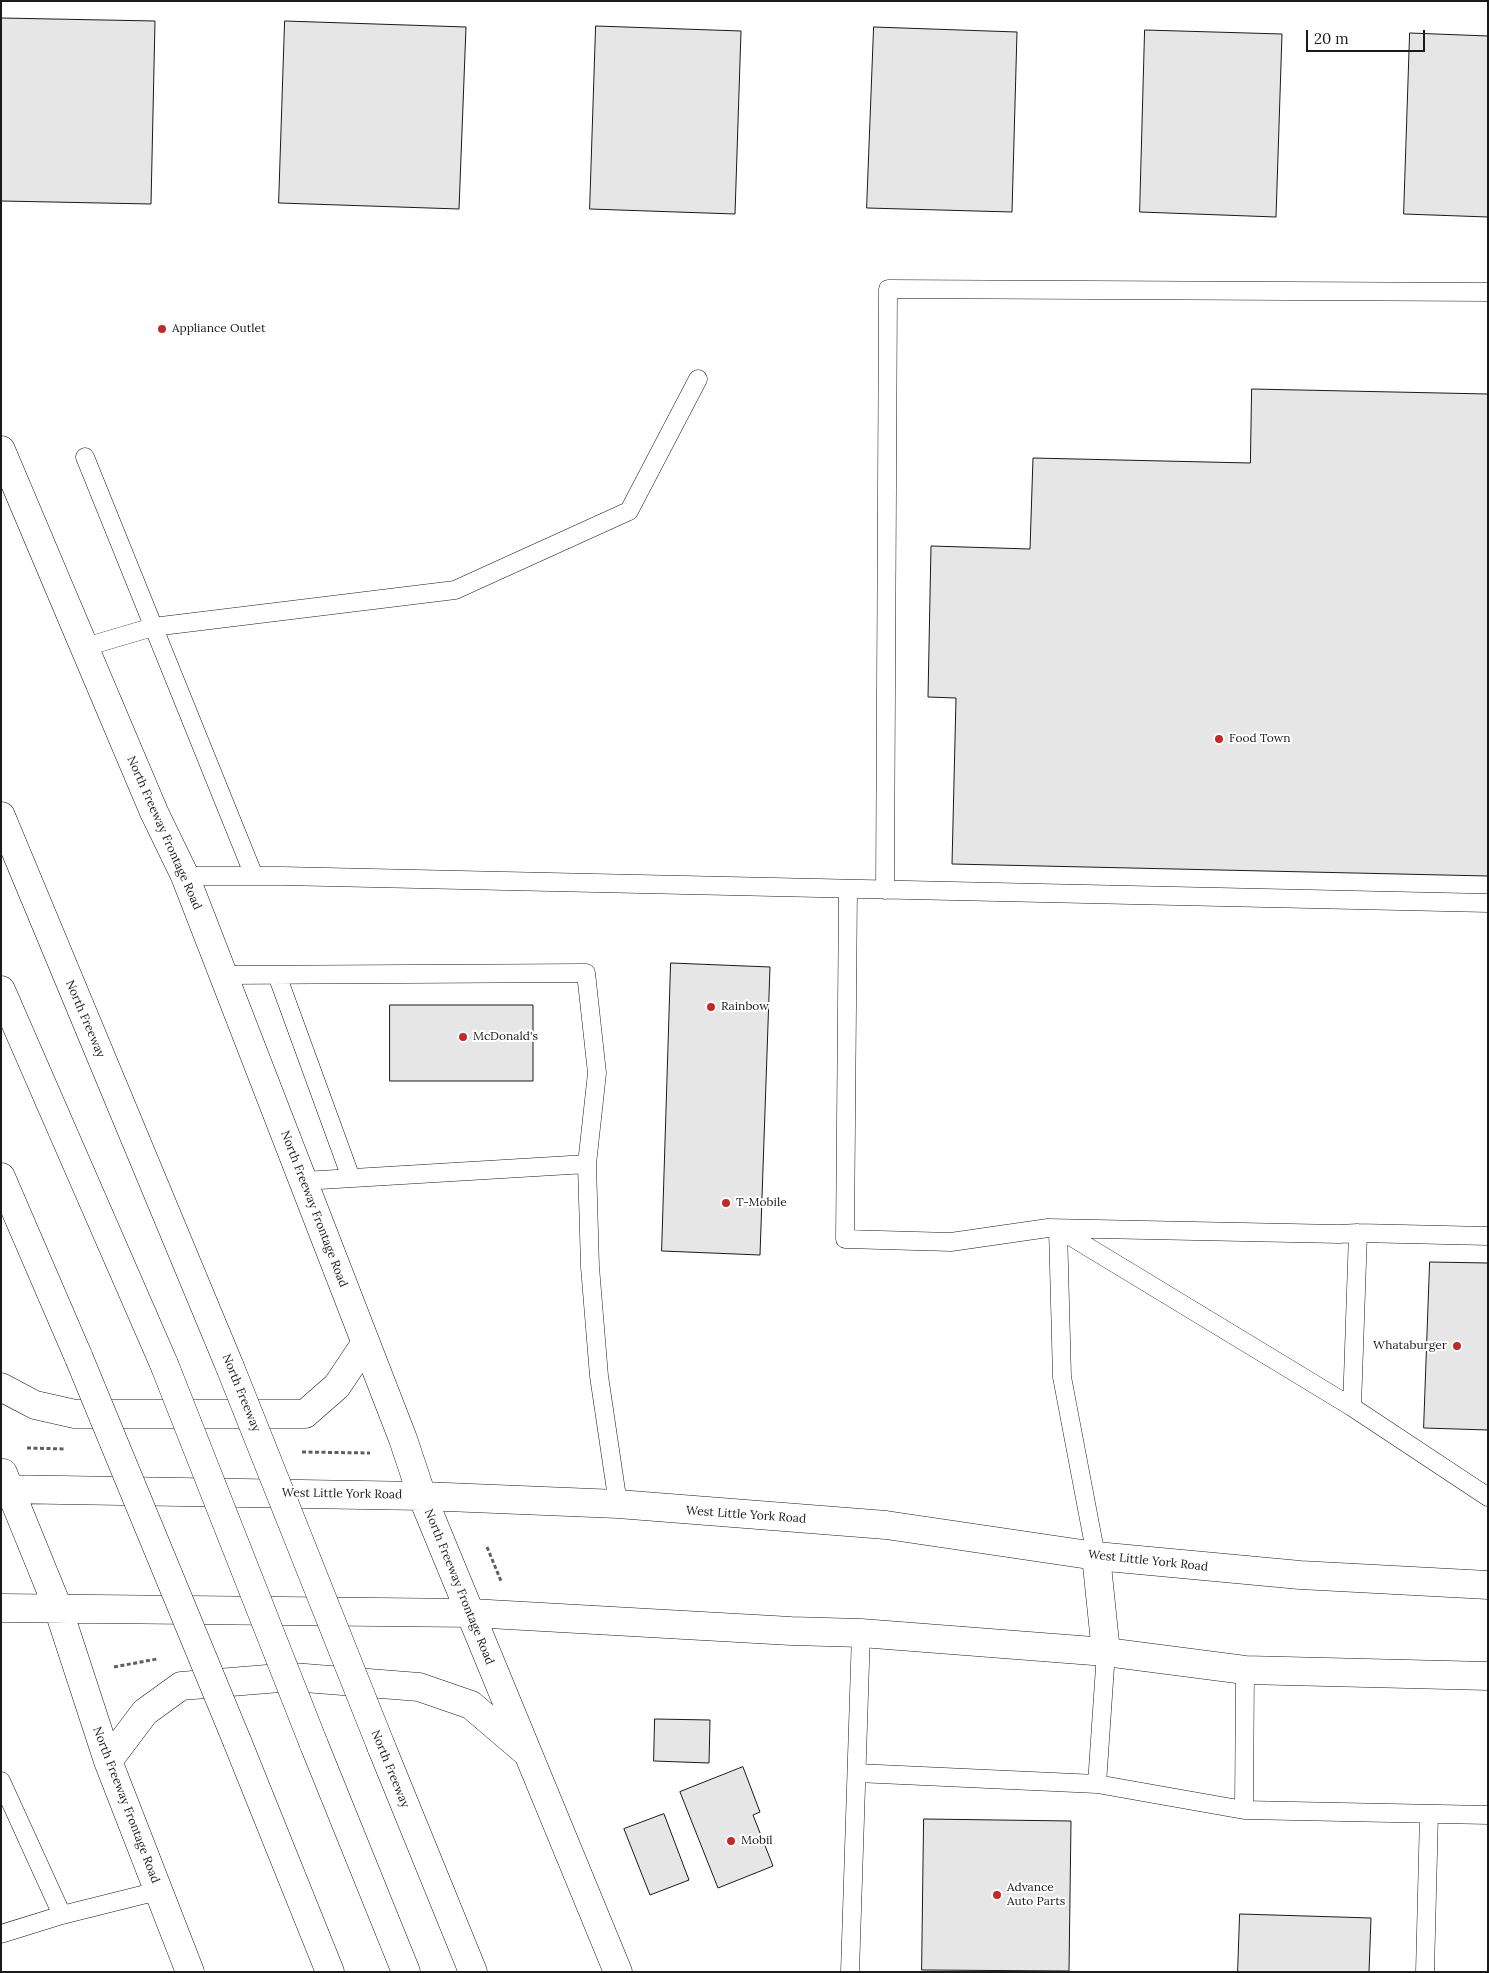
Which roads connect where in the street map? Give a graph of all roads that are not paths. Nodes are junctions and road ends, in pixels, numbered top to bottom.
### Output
1 (1488, 292) edge
2 (698, 379) dead end
3 (1, 450) edge
4 (84, 457) dead end
5 (154, 627) junction
6 (85, 647) junction
7 (1, 816) edge
8 (185, 876) junction
9 (254, 876) junction
10 (848, 889) junction
11 (885, 890) junction
12 (1488, 903) edge
13 (224, 975) junction
14 (277, 975) junction
15 (1, 990) edge
16 (586, 1164) junction
17 (1, 1177) edge
18 (351, 1178) junction
19 (303, 1181) junction
20 (1058, 1228) junction
21 (1358, 1233) junction
22 (1488, 1236) edge
23 (366, 1344) junction
24 (1, 1387) edge
25 (1352, 1407) junction
26 (4, 1482) edge
27 (422, 1496) junction
28 (1488, 1497) edge
29 (618, 1504) junction
30 (1096, 1556) junction
31 (1488, 1585) edge
32 (1, 1608) edge
33 (58, 1608) junction
34 (472, 1613) junction
35 (861, 1633) junction
36 (1106, 1652) junction
37 (1245, 1670) junction
38 (1488, 1676) edge
39 (530, 1755) junction
40 (108, 1761) junction
41 (857, 1773) junction
42 (1, 1781) edge
43 (1097, 1784) junction
44 (1244, 1810) junction
45 (1429, 1814) junction
46 (1488, 1815) edge
47 (158, 1890) junction
48 (62, 1915) junction
49 (1, 1934) edge
50 (190, 1972) edge
51 (330, 1972) edge
52 (406, 1972) edge
53 (473, 1972) edge
54 (618, 1972) edge
55 (850, 1972) edge
56 (1425, 1972) edge

1 - 11 lane
2 - 5 lane
3 - 6 main road, North Freeway Frontage Road
4 - 5 lane
5 - 6 lane
5 - 9 lane
6 - 8 main road, North Freeway Frontage Road
7 - 53 main road, North Freeway, bridge
8 - 9 lane
8 - 13 main road, North Freeway Frontage Road
9 - 10 lane
10 - 11 lane
10 - 20 lane
11 - 12 lane
13 - 14 lane
13 - 19 main road, North Freeway Frontage Road
14 - 16 lane
14 - 18 lane
15 - 52 main road, bridge
16 - 18 lane
16 - 29 lane
17 - 51 main road, bridge
18 - 19 lane
19 - 23 main road, North Freeway Frontage Road
20 - 21 lane
20 - 25 lane
20 - 30 lane
21 - 22 lane
21 - 25 lane
23 - 24 main road
23 - 27 main road, North Freeway Frontage Road
25 - 28 lane
26 - 27 main road, West Little York Road
26 - 33 main road, North Freeway Frontage Road
27 - 29 main road, West Little York Road
27 - 34 main road, North Freeway Frontage Road
29 - 30 main road, West Little York Road
30 - 31 main road, West Little York Road
30 - 36 main road
32 - 33 main road
33 - 34 main road
33 - 40 main road, North Freeway Frontage Road
34 - 35 main road
34 - 39 main road, North Freeway Frontage Road
35 - 36 main road
35 - 41 lane
36 - 37 main road
36 - 43 lane
37 - 38 main road
37 - 44 lane
39 - 40 main road
39 - 54 main road, North Freeway Frontage Road
40 - 47 main road, North Freeway Frontage Road
41 - 43 lane
41 - 55 lane
42 - 48 lane
43 - 44 lane
44 - 45 lane
45 - 46 lane
45 - 56 lane
47 - 48 lane
47 - 50 main road, North Freeway Frontage Road
48 - 49 lane

